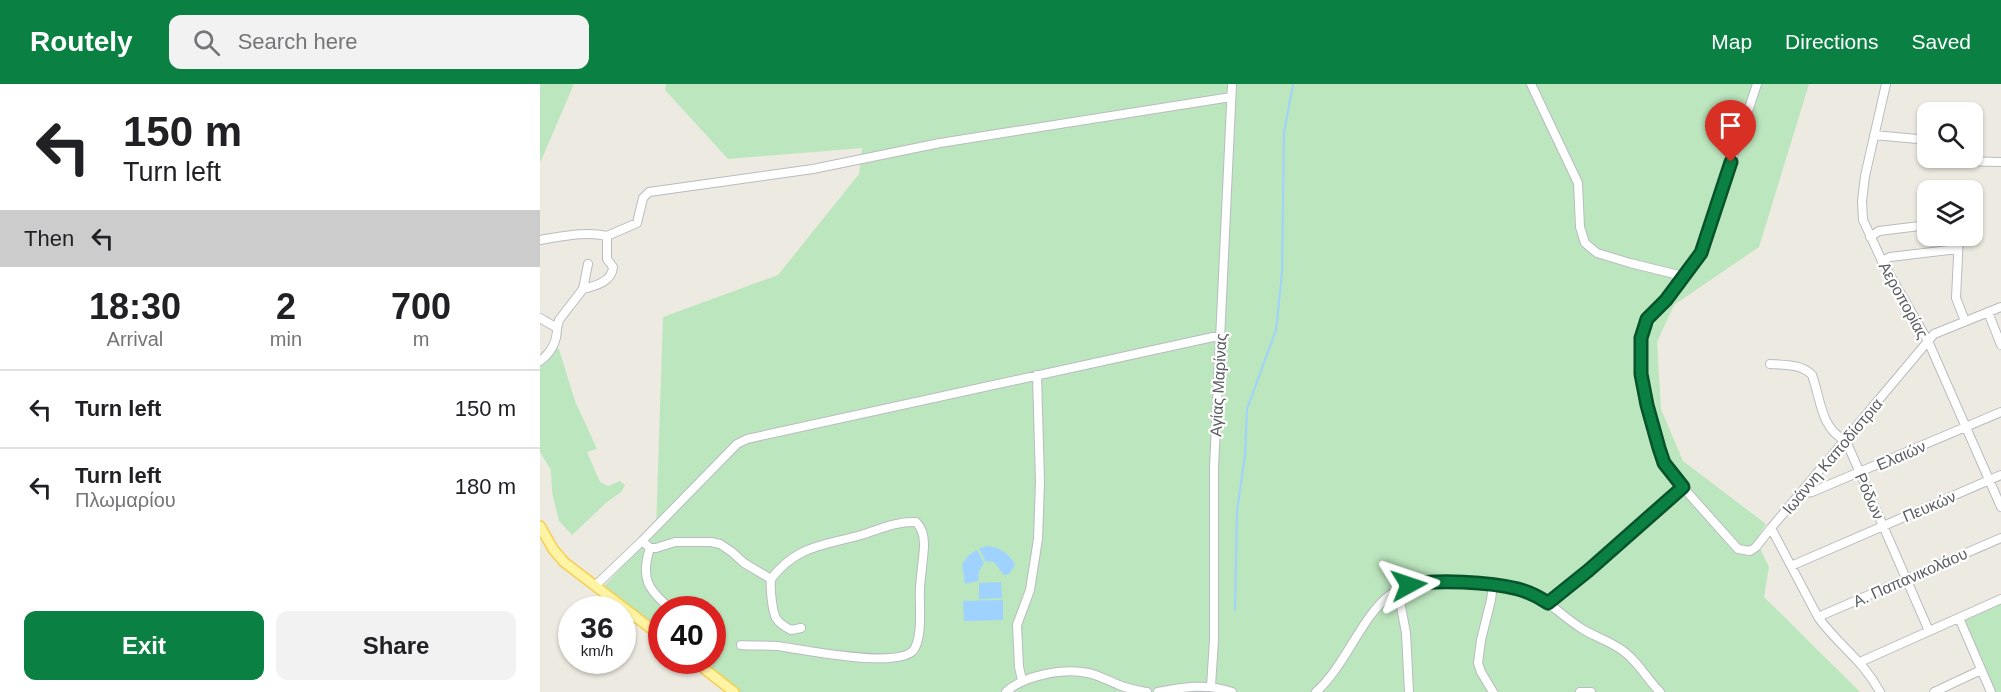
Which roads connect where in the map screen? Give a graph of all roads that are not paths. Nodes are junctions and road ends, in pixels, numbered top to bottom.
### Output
1 (1232, 84) edge
2 (1531, 84) edge
3 (1756, 84) edge
4 (1886, 84) edge
5 (1231, 97) junction
6 (1874, 135) junction
7 (1917, 139) edge
8 (1983, 162) edge
9 (2001, 162) edge
10 (1917, 226) edge
11 (607, 236) junction
12 (1870, 237) junction
13 (540, 240) edge
14 (1958, 246) edge
15 (1958, 249) junction
16 (1882, 261) junction
17 (588, 264) dead end
18 (1683, 276) junction
19 (583, 289) junction
20 (2001, 307) edge
21 (1988, 312) junction
22 (540, 318) edge
23 (1965, 321) junction
24 (557, 328) junction
25 (1220, 337) junction
26 (1928, 341) junction
27 (2001, 345) edge
28 (540, 361) edge
29 (1770, 364) dead end
30 (1037, 375) junction
31 (2001, 412) edge
32 (1966, 427) junction
33 (1846, 441) junction
34 (1860, 473) junction
35 (2001, 475) edge
36 (1990, 480) junction
37 (1683, 487) junction
38 (1799, 494) junction
39 (2001, 507) edge
40 (1883, 525) junction
41 (540, 526) edge
42 (1771, 528) junction
43 (2001, 538) edge
44 (642, 541) junction
45 (650, 548) junction
46 (1791, 566) junction
47 (771, 579) junction
48 (1907, 579) junction
49 (1493, 585) junction
50 (595, 586) junction
51 (1398, 591) junction
52 (655, 596) edge
53 (2001, 599) edge
54 (1548, 603) junction
55 (1818, 617) junction
56 (1959, 618) junction
57 (648, 626) edge
58 (801, 628) dead end
59 (1929, 631) junction
60 (741, 645) dead end
61 (1860, 662) junction
62 (1981, 670) junction
63 (711, 674) edge
64 (1023, 680) junction
65 (1211, 686) junction
66 (1655, 690) edge
67 (734, 692) edge
68 (1006, 692) edge
69 (1147, 692) edge
70 (1158, 692) edge
71 (1232, 692) edge
72 (1316, 692) edge
73 (1409, 692) edge
74 (1493, 692) edge
75 (1580, 692) edge
76 (1591, 692) edge
77 (1880, 692) edge
78 (1934, 692) edge
79 (1991, 692) edge

1 - 5 street, Αγίας Μαρίνας
2 - 18 street
3 - 18 street
4 - 6 street, Αεροπορίας
5 - 11 street
5 - 25 street, Αγίας Μαρίνας
6 - 7 street
6 - 12 street, Αεροπορίας
8 - 9 street
10 - 12 street
11 - 13 street
11 - 19 street
12 - 16 street, Αεροπορίας
14 - 15 street
15 - 16 street
15 - 23 street
16 - 26 street, Αεροπορίας
17 - 19 street
18 - 37 street
19 - 24 street
20 - 21 street, Ιωάννη Καποδίστρια
21 - 23 street, Ιωάννη Καποδίστρια
21 - 27 street
22 - 24 street
23 - 26 street, Ιωάννη Καποδίστρια
24 - 28 street
25 - 30 street
25 - 65 street, Αγίας Μαρίνας
26 - 32 street, Αεροπορίας
26 - 33 street, Ιωάννη Καποδίστρια
29 - 33 street, Ρόδων
30 - 44 street
30 - 64 street
31 - 32 street, Ελαιών
32 - 34 street, Ελαιών
32 - 36 street, Αεροπορίας
33 - 34 street, Ρόδων
33 - 38 street, Ιωάννη Καποδίστρια
34 - 38 street, Ελαιών
34 - 40 street, Ρόδων
35 - 36 street, Πευκών
36 - 39 street, Αεροπορίας
36 - 40 street, Πευκών
37 - 42 street
37 - 54 street
38 - 42 street, Ιωάννη Καποδίστρια
40 - 46 street, Πευκών
40 - 48 street, Ρόδων
41 - 50 main road
42 - 46 street, Ιωάννη Καποδίστρια
43 - 48 street, Α. Παπανικολάου
44 - 45 street
44 - 50 street
45 - 47 street
45 - 52 street
46 - 55 street, Ιωάννη Καποδίστρια
47 - 58 street
47 - 60 street
48 - 55 street, Α. Παπανικολάου
48 - 59 street, Ρόδων
49 - 51 street
49 - 54 street
49 - 74 street
50 - 57 main road
51 - 72 street
51 - 73 street
53 - 56 street
54 - 66 street
55 - 61 street, Ιωάννη Καποδίστρια
56 - 59 street
56 - 62 street
59 - 61 street
61 - 77 street, Ιωάννη Καποδίστρια
62 - 78 street
62 - 79 street
63 - 67 main road
64 - 68 street
64 - 69 street
65 - 70 street
65 - 71 street
75 - 76 street

